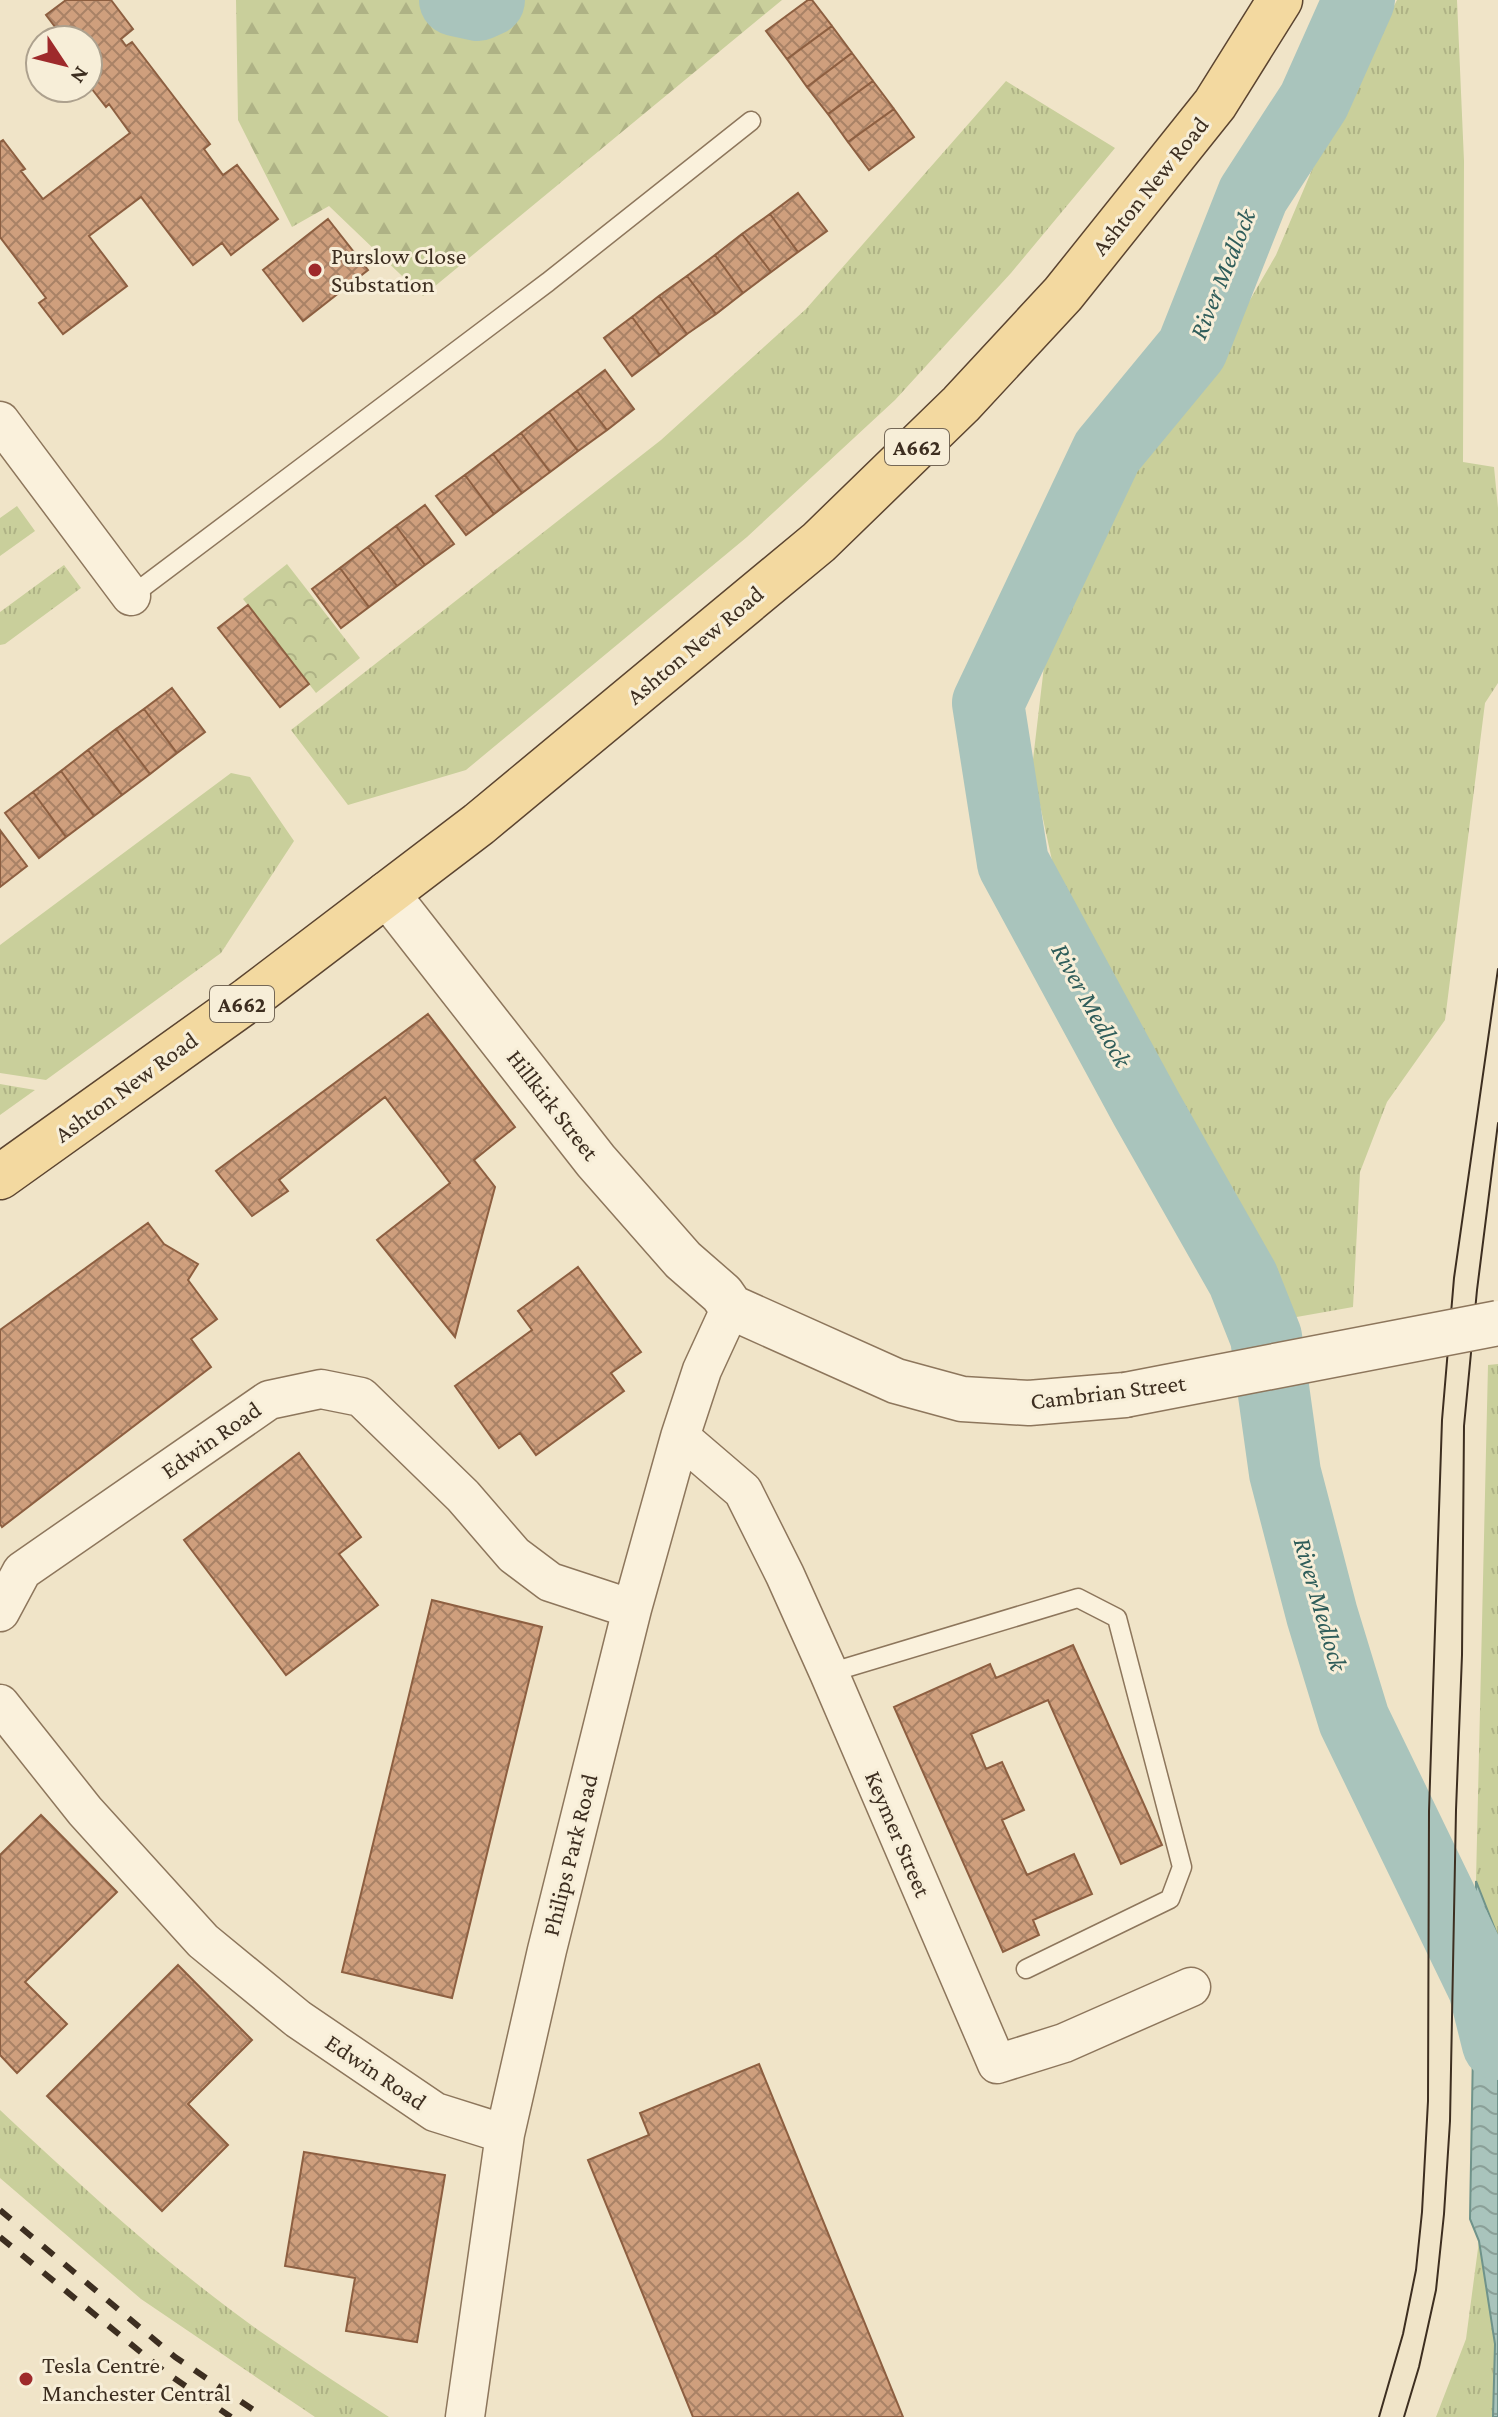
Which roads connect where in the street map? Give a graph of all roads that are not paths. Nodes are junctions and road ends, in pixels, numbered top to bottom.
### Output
1 (1280, 0) edge
2 (751, 121) dead end
3 (0, 421) edge
4 (131, 596) joint
5 (387, 894) junction
6 (0, 1177) edge
7 (731, 1307) junction
8 (1498, 1323) edge
9 (680, 1437) junction
10 (632, 1609) junction
11 (0, 1612) edge
12 (829, 1673) junction
13 (0, 1704) edge
14 (1026, 1969) dead end
15 (1191, 1987) dead end
16 (505, 2134) junction
17 (465, 2417) edge

1 - 5 main road, Ashton New Road / A662
2 - 4 lane
3 - 4 street
5 - 6 main road, Ashton New Road / A662
5 - 7 street, Hillkirk Street
7 - 8 street, Cambrian Street, bridge
7 - 9 street, Philips Park Road
9 - 10 street, Philips Park Road
9 - 12 street, Keymer Street
10 - 11 street, Edwin Road
10 - 16 street, Philips Park Road
12 - 14 lane
12 - 15 street, Keymer Street
13 - 16 street, Edwin Road
16 - 17 street, Philips Park Road

